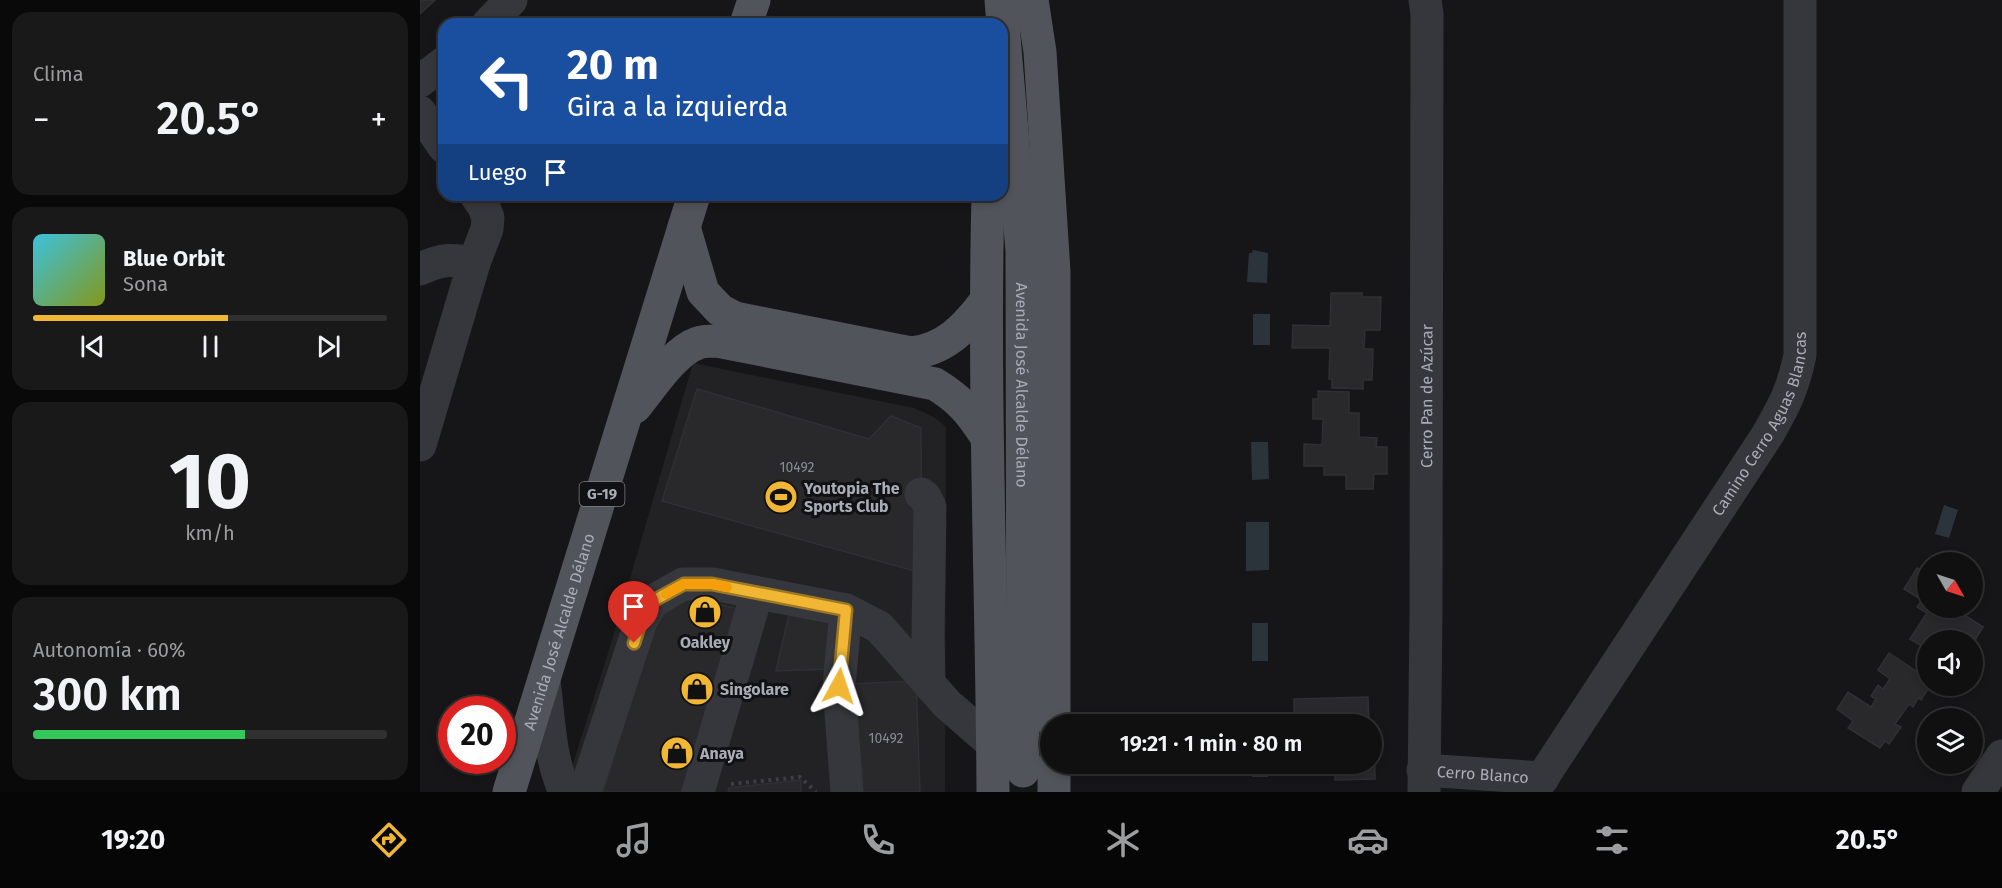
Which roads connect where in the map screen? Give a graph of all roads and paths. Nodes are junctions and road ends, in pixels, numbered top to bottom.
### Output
1 (511, 0) edge
2 (754, 0) edge
3 (1425, 0) edge
4 (1800, 0) edge
5 (1008, 7) edge
6 (494, 18) edge
7 (748, 18) edge
8 (438, 68) edge
9 (420, 81) edge
10 (420, 112) edge
11 (438, 138) edge
12 (480, 201) edge
13 (692, 201) edge
14 (988, 201) edge
15 (684, 227) junction
16 (474, 263) junction
17 (420, 269) edge
18 (985, 302) junction
19 (627, 416) junction
20 (986, 436) junction
21 (420, 445) edge
22 (921, 494) dead end
23 (758, 593) junction
24 (846, 610) junction
25 (544, 681) junction
26 (930, 684) junction
27 (1054, 714) edge
28 (993, 744) junction
29 (2002, 756) edge
30 (1023, 771) dead end
31 (1054, 774) edge
32 (1423, 781) edge
33 (1538, 785) edge
34 (712, 789) edge
35 (1982, 791) edge
36 (509, 792) edge
37 (565, 792) edge
38 (585, 792) edge
39 (816, 792) edge
40 (847, 792) edge
41 (993, 792) edge
42 (1054, 792) edge

1 - 6 street
2 - 7 main road
3 - 32 street, Cerro Pan de Azúcar
4 - 33 street, Camino Cerro Aguas Blancas
5 - 27 main road, Avenida José Alcalde Délano
5 - 30 main road, Avenida José Alcalde Délano
8 - 9 street
10 - 11 street
12 - 16 street
13 - 15 main road, Avenida José Alcalde Délano / G-19
14 - 18 main road
15 - 18 main road
15 - 19 main road, Avenida José Alcalde Délano / G-19
16 - 17 street
16 - 21 street
18 - 20 main road
19 - 20 main road
19 - 25 main road, Avenida José Alcalde Délano / G-19
20 - 28 main road
22 - 26 street
23 - 24 street
23 - 34 street
23 - 38 street
24 - 26 street
24 - 40 street
25 - 36 main road, Avenida José Alcalde Délano / G-19
25 - 37 street
26 - 28 street
28 - 41 main road
29 - 35 street
31 - 42 main road
32 - 33 street, Cerro Blanco
34 - 39 path

